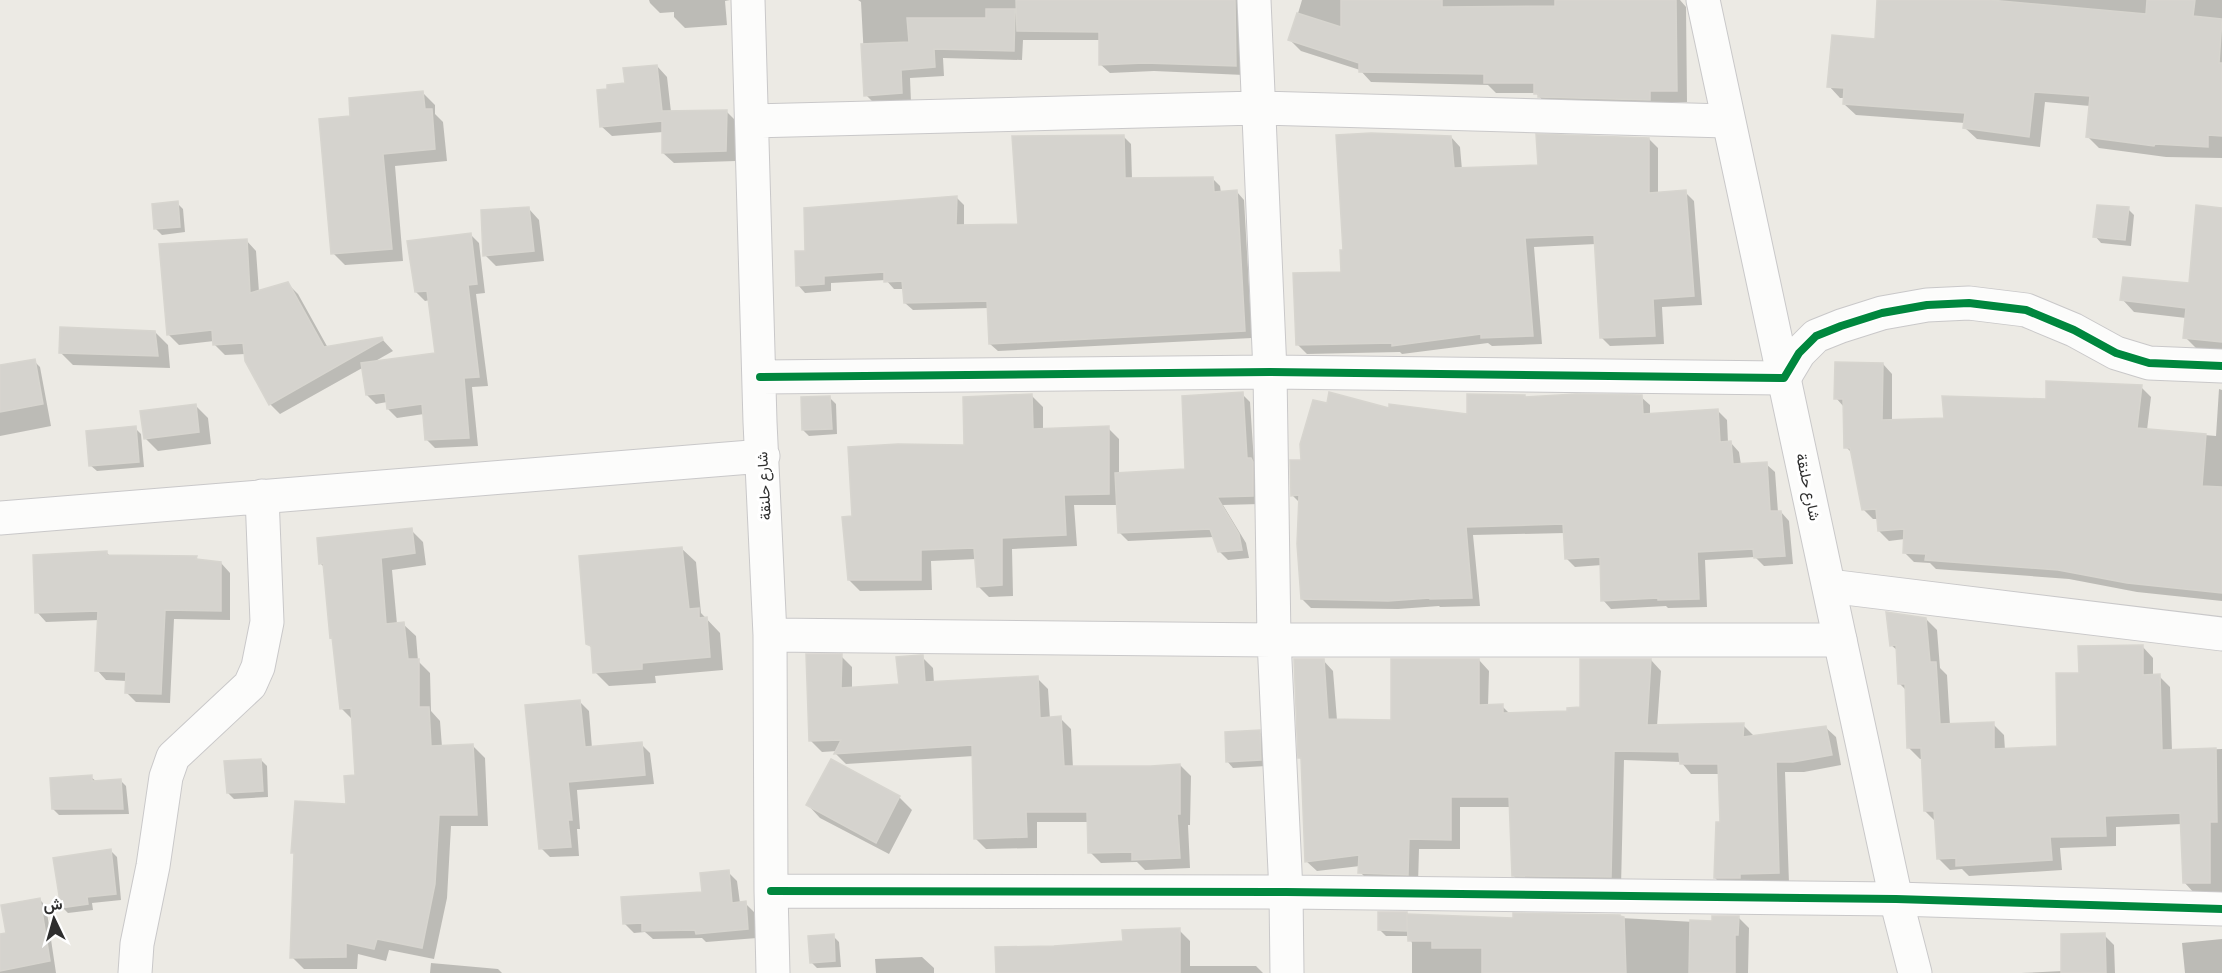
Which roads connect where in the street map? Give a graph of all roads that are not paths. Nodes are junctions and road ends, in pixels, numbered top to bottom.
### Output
1 (748, 0) edge
2 (1254, 0) edge
3 (1703, 0) edge
4 (1257, 108) junction
5 (752, 121) junction
6 (1727, 121) junction
7 (2222, 366) edge
8 (1270, 372) junction
9 (760, 377) junction
10 (1784, 378) junction
11 (763, 456) junction
12 (262, 496) junction
13 (0, 518) edge
14 (1829, 586) junction
15 (770, 634) junction
16 (2222, 634) edge
17 (1274, 640) junction
18 (1840, 640) junction
19 (771, 891) junction
20 (1286, 892) junction
21 (1896, 898) junction
22 (2222, 909) edge
23 (135, 973) edge
24 (773, 973) edge
25 (1287, 973) edge
26 (1915, 973) edge

1 - 5 street, شارع حلنقة
2 - 4 street
3 - 6 street, شارع حلنقة
4 - 5 street
4 - 6 street
4 - 8 street
5 - 9 street, شارع حلنقة
6 - 10 street, شارع حلنقة
7 - 10 street
8 - 9 street
8 - 10 street
8 - 17 street
9 - 11 street, شارع حلنقة
10 - 14 street, شارع حلنقة
11 - 12 street
11 - 15 street, شارع حلنقة
12 - 13 street
12 - 23 street
14 - 16 street
14 - 18 street, شارع حلنقة
15 - 17 street
15 - 19 street, شارع حلنقة
17 - 18 street
17 - 20 street
18 - 21 street, شارع حلنقة
19 - 20 street
19 - 24 street, شارع حلنقة
20 - 21 street
20 - 25 street
21 - 22 street
21 - 26 street, شارع حلنقة

